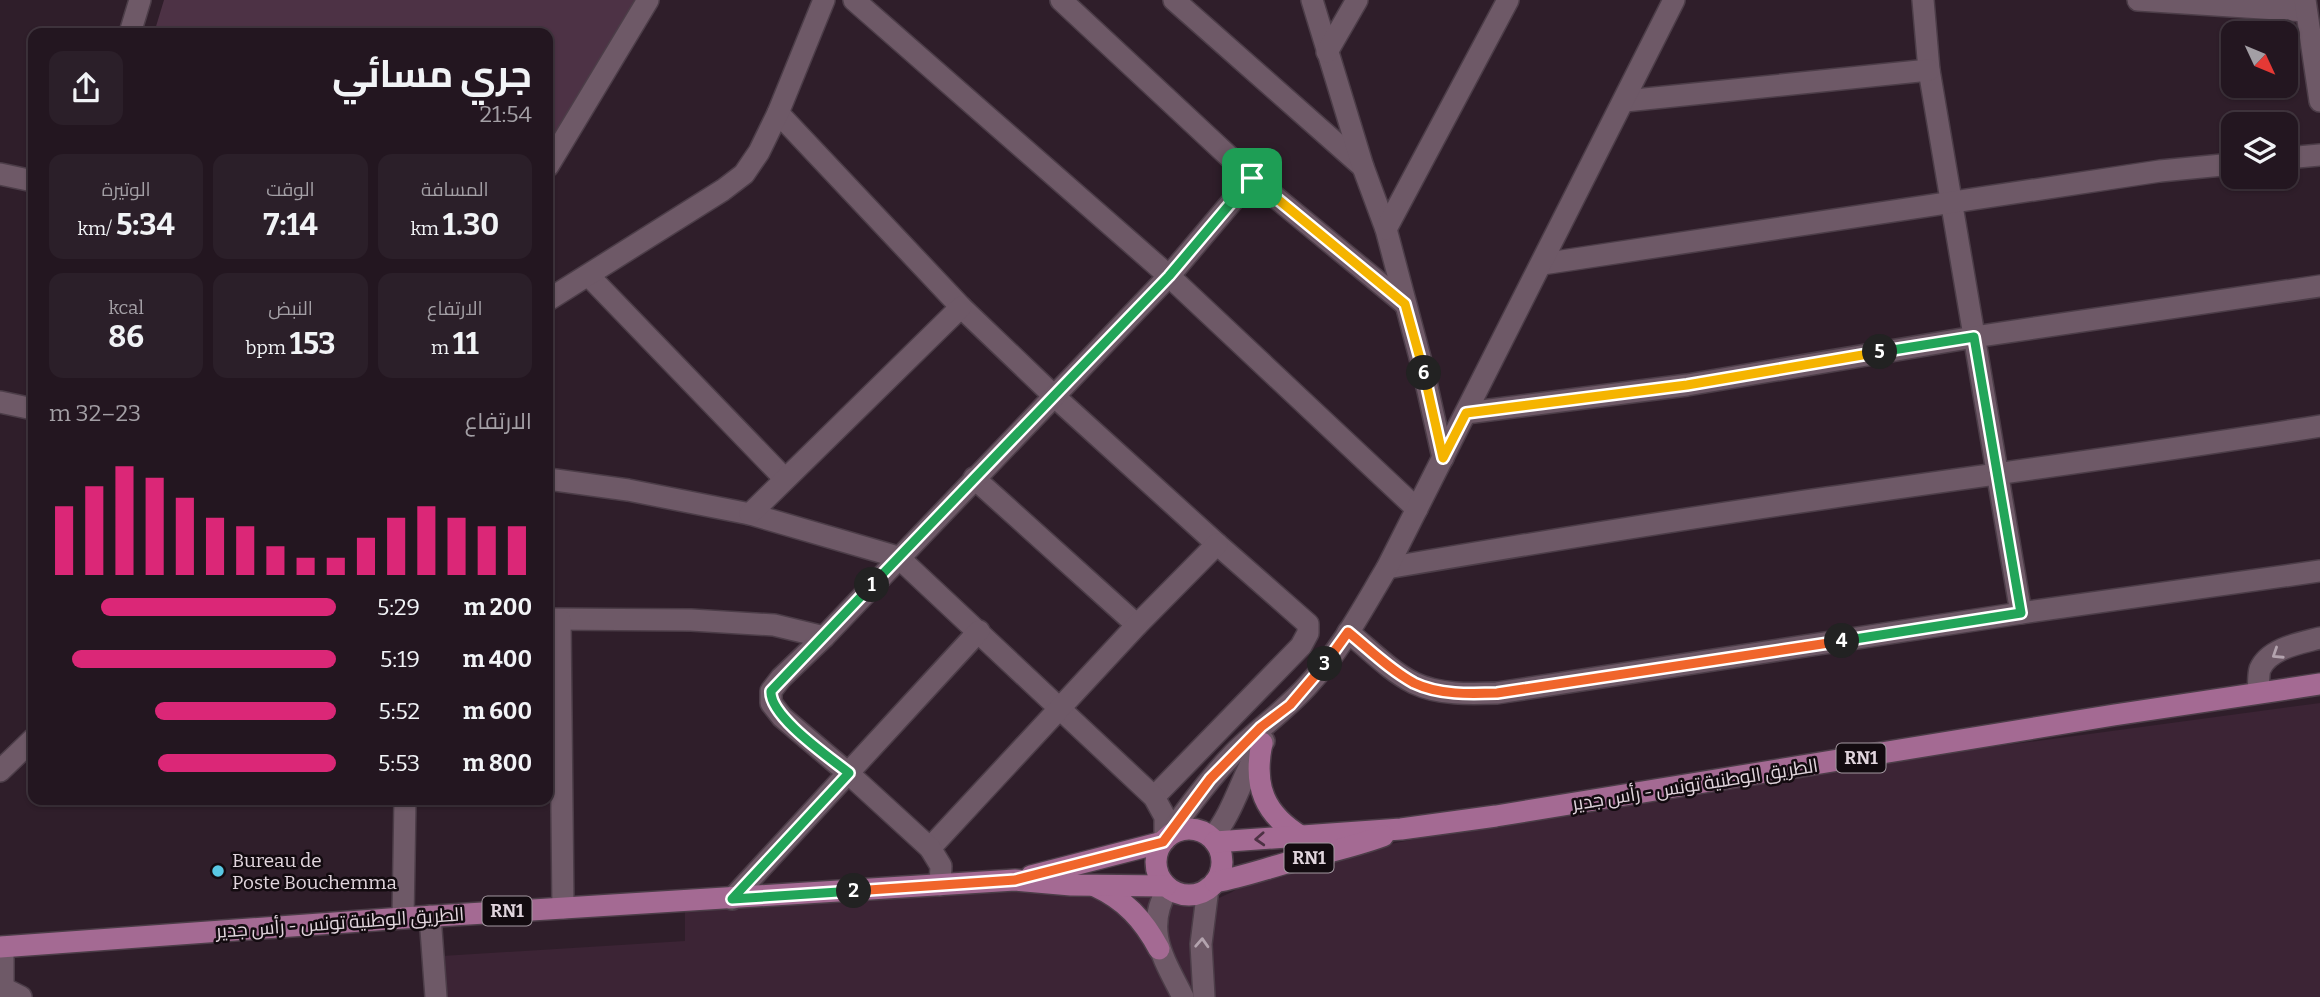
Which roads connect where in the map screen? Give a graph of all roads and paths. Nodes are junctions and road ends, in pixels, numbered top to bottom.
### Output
1 (140, 0) edge
2 (648, 0) edge
3 (824, 0) edge
4 (854, 0) edge
5 (1061, 0) edge
6 (1174, 0) edge
7 (1312, 0) edge
8 (1357, 0) edge
9 (1508, 0) edge
10 (1675, 0) edge
11 (1923, 0) edge
12 (2138, 0) edge
13 (2306, 5) edge
14 (132, 28) edge
15 (1327, 52) junction
16 (1929, 70) junction
17 (1625, 101) junction
18 (2320, 101) edge
19 (778, 113) junction
20 (2320, 155) edge
21 (2298, 157) edge
22 (553, 158) edge
23 (2221, 165) edge
24 (1363, 167) junction
25 (0, 174) edge
26 (1252, 178) junction
27 (28, 180) edge
28 (1950, 203) junction
29 (1386, 229) junction
30 (1542, 264) junction
31 (589, 276) junction
32 (1169, 276) junction
33 (2320, 286) edge
34 (553, 297) edge
35 (1405, 304) junction
36 (961, 307) junction
37 (1974, 337) junction
38 (1054, 396) junction
39 (0, 402) edge
40 (28, 408) edge
41 (1466, 413) junction
42 (2320, 426) edge
43 (1443, 458) junction
44 (1998, 474) junction
45 (784, 478) junction
46 (974, 478) junction
47 (553, 480) edge
48 (1417, 509) junction
49 (750, 514) junction
50 (1217, 544) junction
51 (898, 557) junction
52 (1387, 568) junction
53 (2320, 571) edge
54 (2021, 613) junction
55 (554, 619) edge
56 (1137, 625) junction
57 (979, 631) junction
58 (1348, 632) junction
59 (824, 637) junction
60 (2320, 638) edge
61 (2320, 684) edge
62 (2258, 692) junction
63 (1290, 705) junction
64 (1060, 708) junction
65 (1262, 743) junction
66 (28, 744) edge
67 (0, 771) edge
68 (849, 773) junction
69 (1154, 797) junction
70 (405, 805) edge
71 (1401, 829) junction
72 (1303, 837) junction
73 (1165, 839) junction
74 (1213, 840) junction
75 (930, 848) junction
76 (1015, 880) junction
77 (940, 885) junction
78 (1093, 885) junction
79 (1212, 885) junction
80 (1167, 887) junction
81 (732, 899) junction
82 (564, 908) junction
83 (430, 916) junction
84 (403, 918) junction
85 (1, 947) edge
86 (1159, 949) junction
87 (21, 997) edge
88 (436, 997) edge
89 (1183, 997) edge
90 (1204, 997) edge

1 - 14 street
2 - 22 street
3 - 19 street
4 - 32 street
5 - 26 street
6 - 24 street
7 - 15 street
8 - 15 street
9 - 29 street
10 - 17 street
11 - 16 street
12 - 13 street
13 - 18 street
15 - 24 street
16 - 17 street
16 - 28 street
17 - 30 street
19 - 31 street
19 - 36 street
20 - 21 street
23 - 28 street
24 - 29 street
25 - 27 street
26 - 32 street
26 - 35 street
28 - 30 street
28 - 37 street
29 - 35 street
30 - 41 street
31 - 34 street
31 - 45 street
32 - 38 street
32 - 48 street
33 - 37 street
35 - 43 street
36 - 38 street
36 - 45 street
37 - 41 street
37 - 44 street
38 - 46 street
38 - 50 street
39 - 40 street
41 - 43 street
42 - 44 street
43 - 48 street
44 - 52 street
44 - 54 street
45 - 49 street
46 - 51 street
46 - 56 street
47 - 49 street
48 - 52 street
49 - 51 street
50 - 56 street
50 - 69 street
51 - 57 street
51 - 59 street
52 - 58 street
53 - 54 street
54 - 58 street
55 - 59 street
55 - 82 street
56 - 64 street
57 - 64 street
57 - 68 street
58 - 63 street
59 - 68 street
60 -> 62 street
61 - 62 main road, الطريق الوطنية تونس - رأس جدير / RN1
62 - 71 main road, الطريق الوطنية تونس - رأس جدير / RN1
63 - 65 street
63 - 73 street
64 - 69 street
64 - 75 street
65 - 72 main road
65 - 74 street
66 - 67 street
68 - 75 street
68 - 81 street
69 - 73 street
70 - 84 street
71 - 72 main road, الطريق الوطنية تونس - رأس جدير / RN1
71 - 79 main road, الطريق الوطنية تونس - رأس جدير / RN1
72 -> 74 main road, الطريق الوطنية تونس - رأس جدير / RN1
73 - 74 main road, RN1
73 - 76 main road, الطريق الوطنية تونس - رأس جدير / RN1
73 - 80 main road
74 - 79 main road
75 - 77 street
76 - 77 main road, الطريق الوطنية تونس - رأس جدير / RN1
76 - 78 main road, الطريق الوطنية تونس - رأس جدير / RN1
77 - 81 main road, الطريق الوطنية تونس - رأس جدير / RN1
78 - 80 main road, الطريق الوطنية تونس - رأس جدير / RN1
78 - 86 main road
79 - 80 main road, RN1
90 -> 79 street
80 - 86 street
81 - 82 main road, الطريق الوطنية تونس - رأس جدير / RN1
82 - 83 main road, الطريق الوطنية تونس - رأس جدير / RN1
83 - 84 main road, الطريق الوطنية تونس - رأس جدير / RN1
83 - 88 street
84 - 85 main road, الطريق الوطنية تونس - رأس جدير / RN1
85 - 87 street
86 - 89 street

